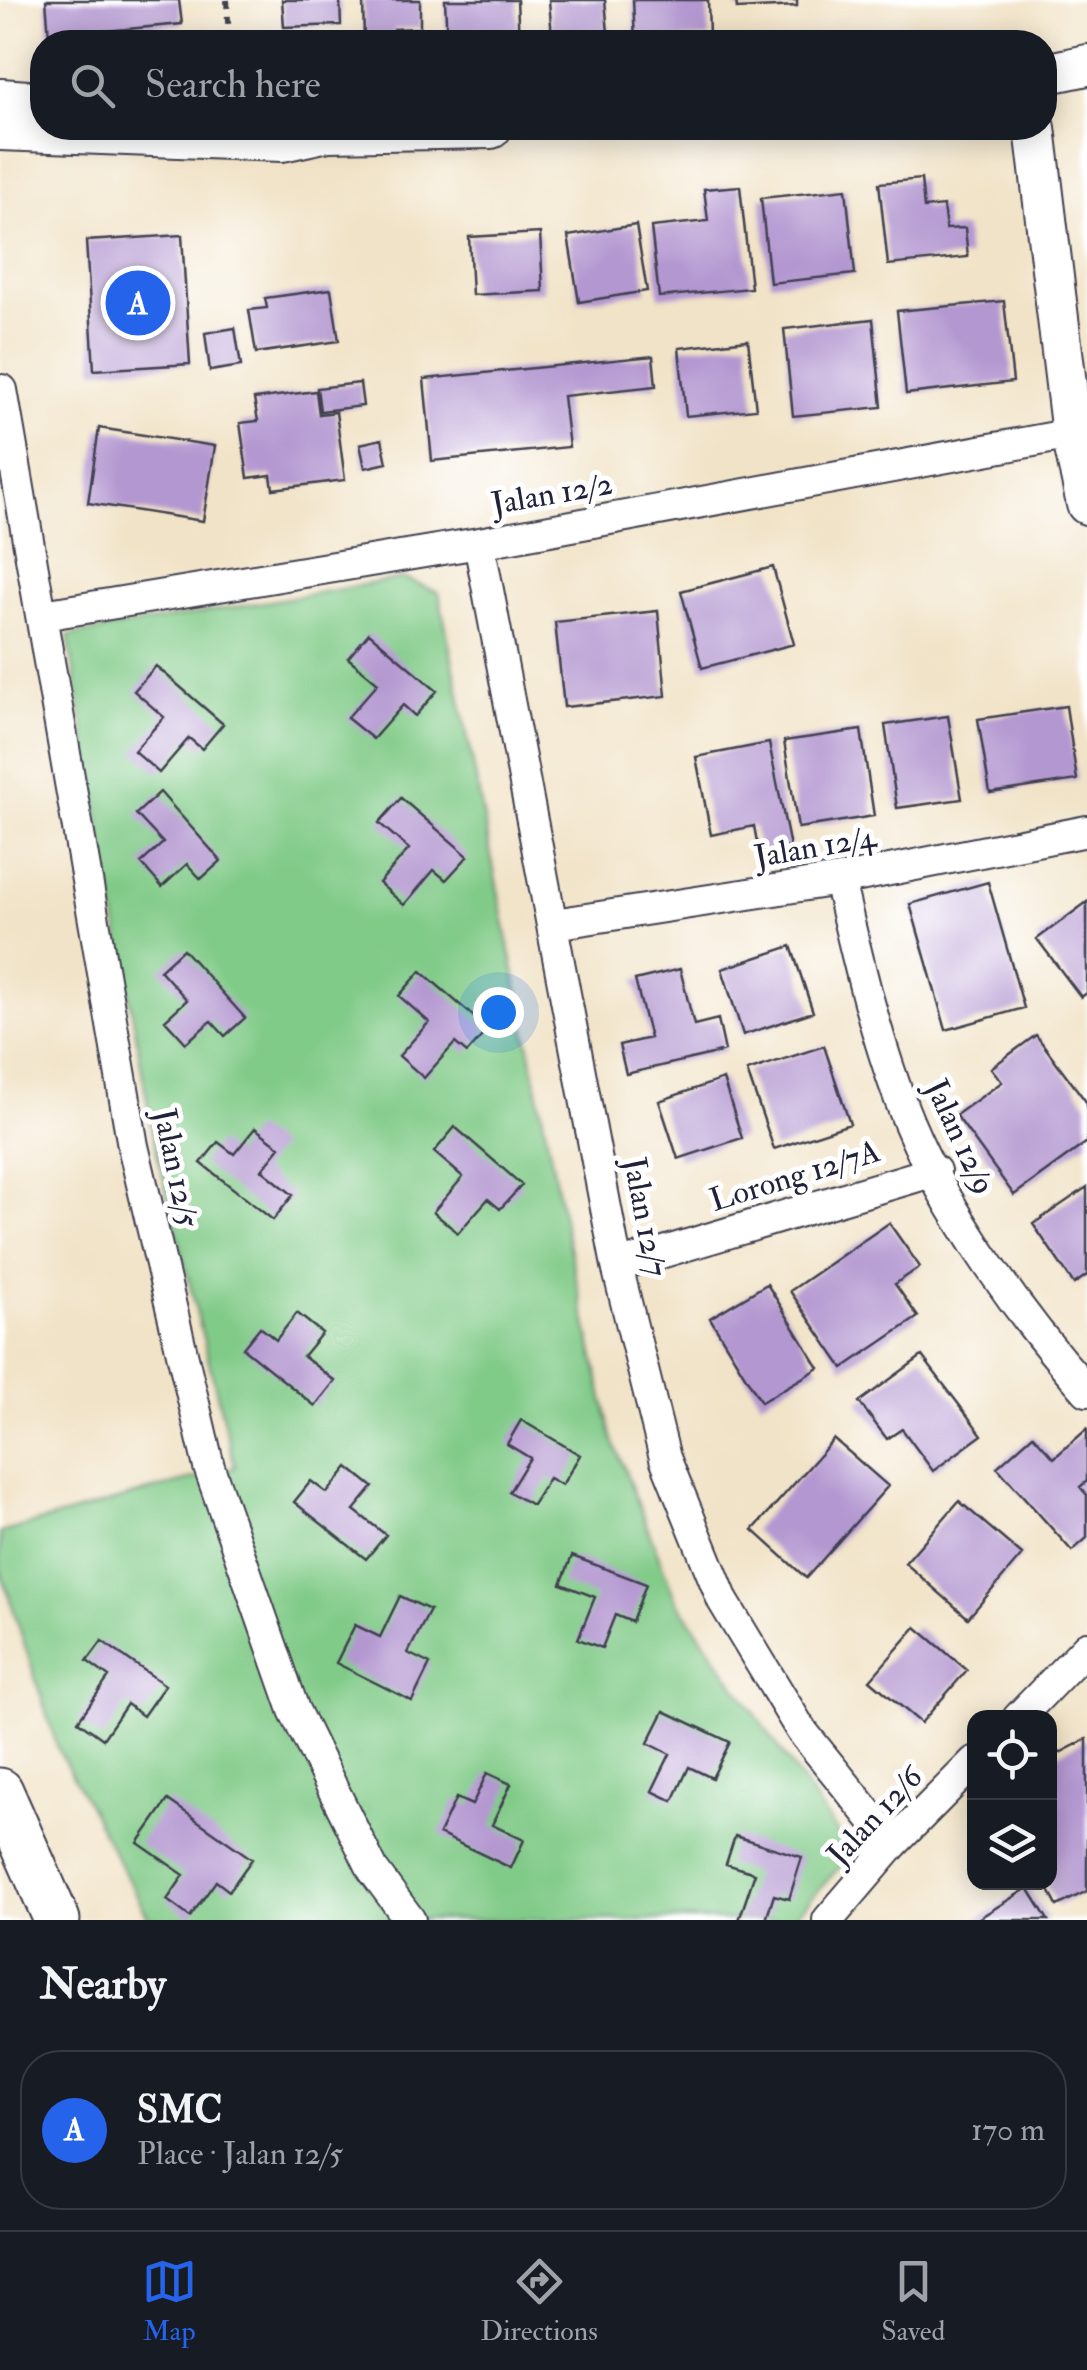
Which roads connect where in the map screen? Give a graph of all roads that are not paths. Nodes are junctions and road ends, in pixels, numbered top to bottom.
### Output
1 (1087, 65) edge
2 (1057, 71) edge
3 (0, 100) edge
4 (30, 101) edge
5 (0, 130) edge
6 (30, 131) edge
7 (256, 140) edge
8 (286, 140) edge
9 (1036, 140) edge
10 (2, 390) dead end
11 (1072, 434) junction
12 (1087, 504) edge
13 (480, 543) junction
14 (42, 615) junction
15 (1087, 831) edge
16 (839, 880) junction
17 (554, 924) junction
18 (934, 1171) junction
19 (617, 1266) junction
20 (1087, 1391) edge
21 (1087, 1647) edge
22 (1026, 1710) edge
23 (967, 1769) edge
24 (0, 1791) edge
25 (894, 1844) junction
26 (57, 1920) edge
27 (410, 1920) edge
28 (828, 1920) edge

1 - 2 street
3 - 4 street
5 - 6 street
7 - 8 street
9 - 11 street
10 - 14 street, Jalan 12/5
11 - 12 street
11 - 13 street, Jalan 12/2
13 - 14 street, Jalan 12/2
13 - 17 street, Jalan 12/7
14 - 27 street, Jalan 12/5
15 - 16 street, Jalan 12/4
16 - 17 street, Jalan 12/4
16 - 18 street, Jalan 12/9
17 - 19 street, Jalan 12/7
18 - 19 street, Lorong 12/7A
18 - 20 street, Jalan 12/9
19 - 25 street, Jalan 12/7
21 - 22 street
23 - 25 street, Jalan 12/6
24 - 26 main road
25 - 28 street, Jalan 12/6

